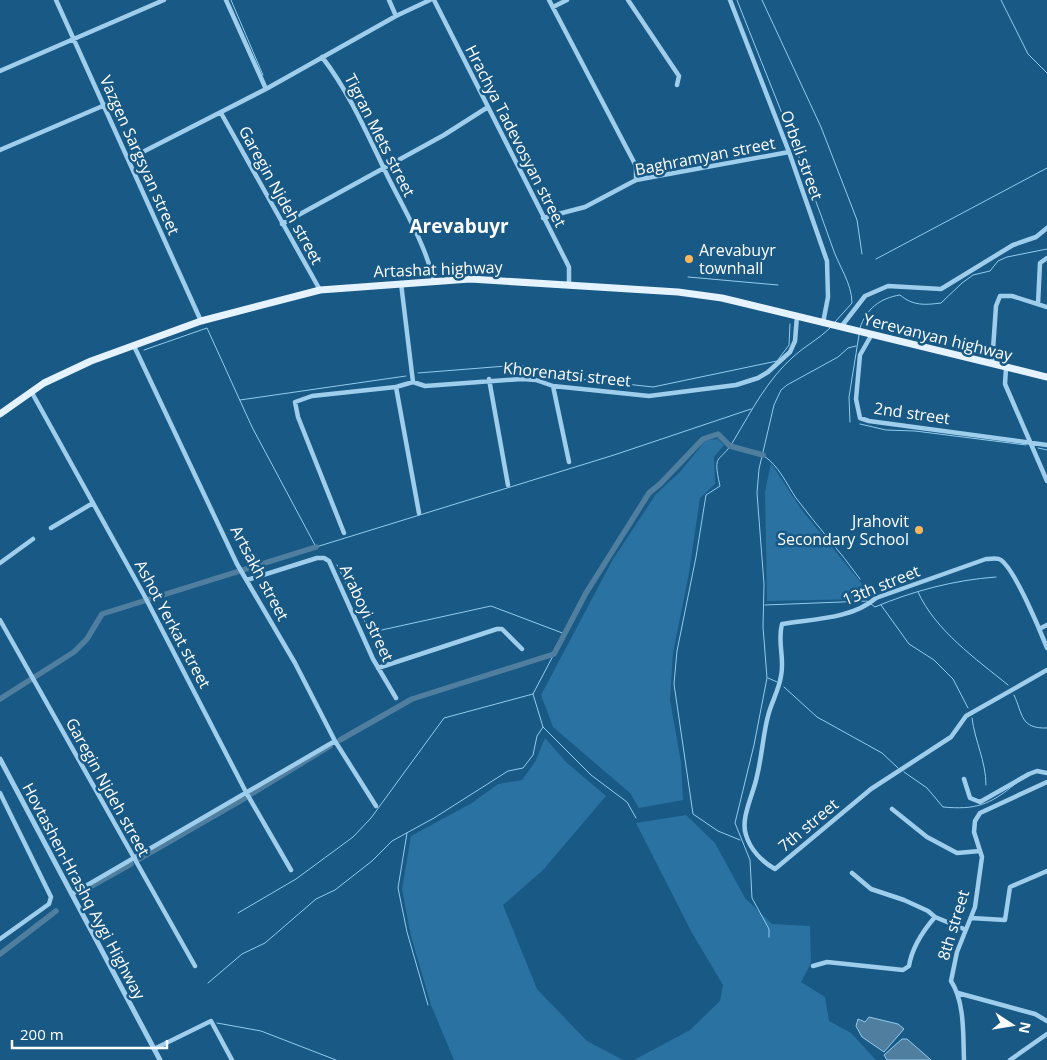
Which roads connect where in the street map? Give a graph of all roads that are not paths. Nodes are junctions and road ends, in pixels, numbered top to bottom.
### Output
1 (56, 0) edge
2 (164, 0) edge
3 (226, 0) edge
4 (389, 0) edge
5 (430, 0) edge
6 (434, 0) edge
7 (549, 0) edge
8 (566, 0) edge
9 (628, 0) edge
10 (730, 0) edge
11 (553, 7) junction
12 (396, 16) junction
13 (74, 40) junction
14 (322, 57) junction
15 (0, 71) edge
16 (677, 85) dead end
17 (266, 89) junction
18 (105, 105) junction
19 (488, 107) junction
20 (221, 113) junction
21 (0, 150) edge
22 (790, 152) junction
23 (129, 159) junction
24 (384, 168) junction
25 (636, 180) junction
26 (543, 218) junction
27 (282, 224) junction
28 (1047, 228) edge
29 (1047, 258) edge
30 (434, 281) junction
31 (401, 284) junction
32 (569, 285) junction
33 (320, 290) junction
34 (1038, 304) junction
35 (1047, 307) edge
36 (797, 316) junction
37 (201, 321) junction
38 (823, 323) junction
39 (842, 327) junction
40 (872, 334) junction
41 (134, 346) junction
42 (992, 364) junction
43 (1006, 368) junction
44 (1047, 378) edge
45 (489, 379) junction
46 (413, 382) junction
47 (554, 386) junction
48 (396, 387) junction
49 (31, 391) junction
50 (0, 414) edge
51 (1030, 442) junction
52 (1047, 445) edge
53 (569, 462) dead end
54 (1047, 481) edge
55 (508, 485) dead end
56 (93, 503) junction
57 (419, 513) dead end
58 (51, 528) dead end
59 (344, 533) dead end
60 (33, 539) dead end
61 (0, 563) edge
62 (247, 580) junction
63 (0, 620) edge
64 (782, 624) joint
65 (1047, 624) edge
66 (1039, 629) junction
67 (1047, 648) edge
68 (522, 649) dead end
69 (378, 668) junction
70 (1047, 670) edge
71 (396, 698) dead end
72 (335, 741) junction
73 (0, 759) edge
74 (1047, 773) edge
75 (964, 779) dead end
76 (1047, 782) edge
77 (0, 793) edge
78 (247, 794) junction
79 (376, 806) dead end
80 (892, 809) dead end
81 (980, 852) junction
82 (133, 859) junction
83 (291, 870) dead end
84 (1047, 871) edge
85 (852, 873) dead end
86 (72, 894) junction
87 (935, 917) junction
88 (971, 918) junction
89 (964, 929) junction
90 (0, 939) edge
91 (194, 966) dead end
92 (813, 966) dead end
93 (958, 993) junction
94 (1047, 1021) edge
95 (1047, 1034) edge
96 (154, 1049) junction
97 (160, 1060) edge
98 (232, 1060) edge
99 (964, 1060) edge
100 (1010, 1060) edge

1 - 13 street, Vazgen Sargsyan street
2 - 13 street
3 - 17 street
4 - 12 street
5 - 12 street
6 - 19 street, Hrachya Tadevosyan street
7 - 11 street
8 - 11 street
9 - 16 street
10 - 22 street, Orbeli street
11 - 25 street
12 - 14 street
13 - 15 street
13 - 18 street, Vazgen Sargsyan street
14 - 17 street
14 - 24 street, Tigran Mets street
17 - 20 street
18 - 21 street
18 - 23 street, Vazgen Sargsyan street
19 - 24 street
19 - 26 street, Hrachya Tadevosyan street
20 - 23 street
20 - 27 street, Garegin Njdeh street
22 - 25 street, Baghramyan street
22 - 38 street, Orbeli street
23 - 37 street, Vazgen Sargsyan street
24 - 27 street
24 - 30 street, Tigran Mets street
25 - 26 street, Baghramyan street
26 - 32 street, Hrachya Tadevosyan street
27 - 33 street, Garegin Njdeh street
28 - 39 street
29 - 34 street
30 - 31 main road, Artashat highway
30 - 32 main road, Artashat highway
31 - 33 main road, Artashat highway
31 - 46 street
32 - 36 main road, Artashat highway
33 - 37 main road, Artashat highway
34 - 35 street
34 - 42 street
36 - 38 main road, Artashat highway
36 - 47 street, Khorenatsi street
37 - 41 main road, Artashat highway
38 - 39 main road, Yerevanyan highway
39 - 40 main road, Yerevanyan highway
40 - 42 main road, Yerevanyan highway
40 - 51 street, 2nd street
41 - 49 main road, Artashat highway
41 - 62 street, Artsakh street
42 - 43 main road, Yerevanyan highway
43 - 44 main road, Yerevanyan highway
43 - 51 street
45 - 46 street, Khorenatsi street
45 - 47 street, Khorenatsi street
45 - 55 street
46 - 48 street, Khorenatsi street
47 - 53 street
48 - 57 street
48 - 59 street, Khorenatsi street
49 - 50 main road, Artashat highway
49 - 56 street, Ashot Yerkat street
51 - 52 street, 2nd street
51 - 54 street
56 - 58 street
56 - 78 street, Ashot Yerkat street
60 - 61 street
62 - 69 street, Araboyi street
62 - 72 street, Artsakh street
63 - 82 street, Garegin Njdeh street
64 - 66 street, 13th street
64 - 70 street, 7th street
65 - 66 street
66 - 67 street
68 - 69 street
69 - 71 street, Araboyi street
72 - 78 street
72 - 79 street, Artsakh street
73 - 86 street, Hovtashen-Hrashq Aygi Highway
74 - 75 street
76 - 81 street, 8th street
77 - 90 street
78 - 82 street
78 - 83 street, Ashot Yerkat street
80 - 81 street
81 - 88 street, 8th street
82 - 86 street
82 - 91 street, Garegin Njdeh street
84 - 88 street
85 - 87 street
86 - 96 street, Hovtashen-Hrashq Aygi Highway
87 - 89 street
87 - 92 street
88 - 89 street, 8th street
89 - 93 street, 8th street
93 - 94 street
93 - 99 street, 8th street
95 - 100 street
96 - 97 street, Hovtashen-Hrashq Aygi Highway
96 - 98 street

